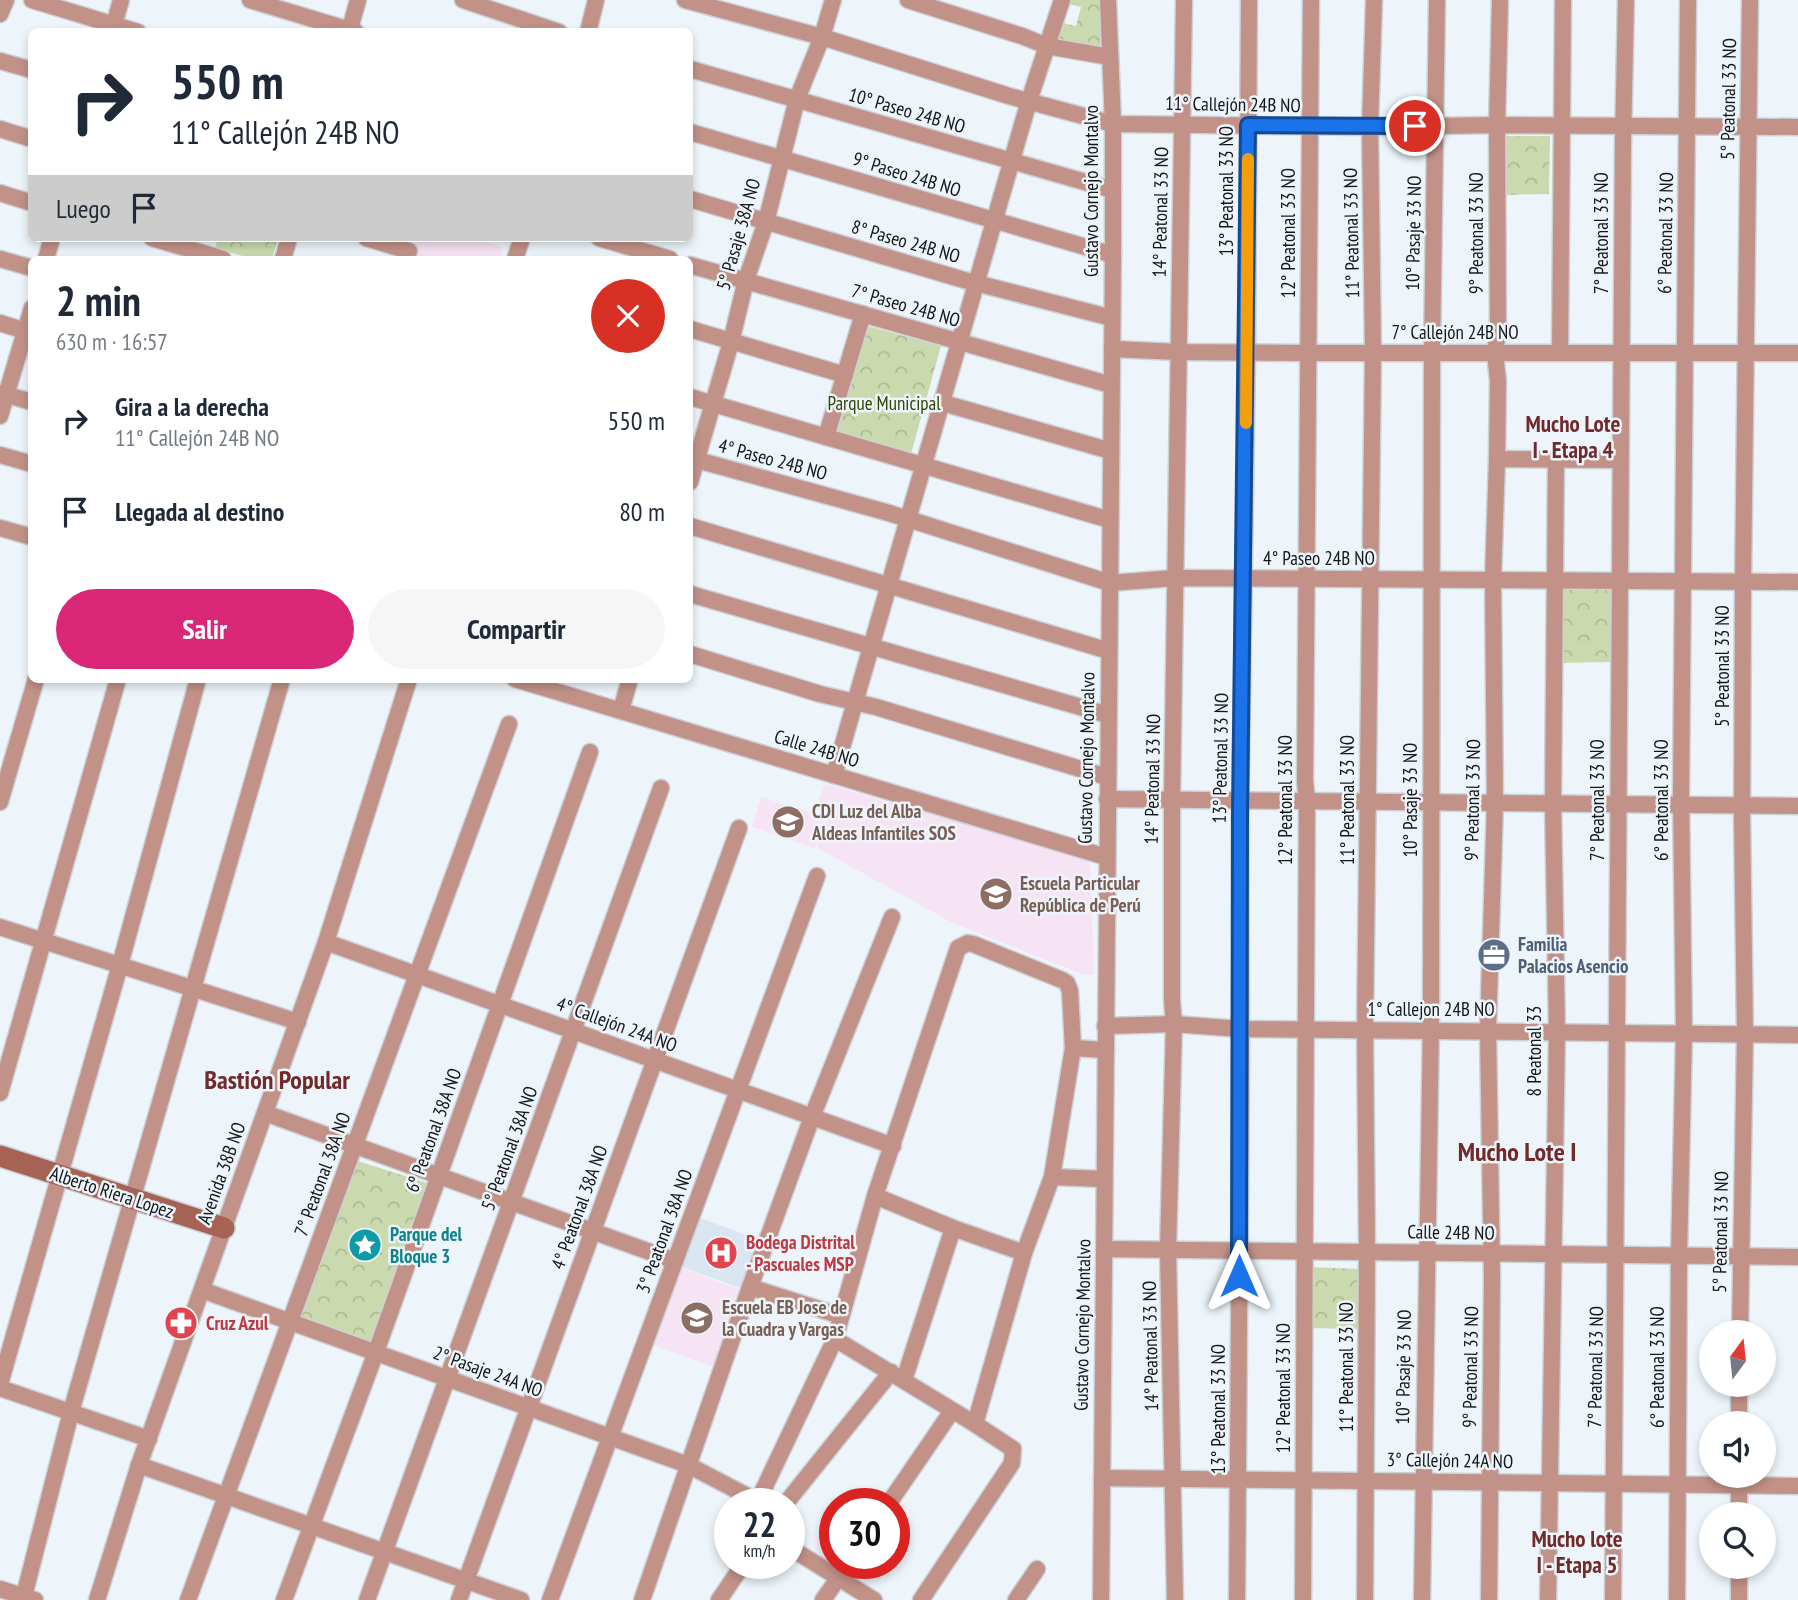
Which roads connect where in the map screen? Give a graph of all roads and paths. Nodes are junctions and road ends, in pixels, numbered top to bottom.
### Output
1 (6, 0) edge
2 (32, 0) edge
3 (121, 0) edge
4 (250, 0) edge
5 (358, 0) edge
6 (463, 0) edge
7 (596, 0) edge
8 (685, 0) edge
9 (833, 0) edge
10 (908, 0) edge
11 (1062, 0) edge
12 (1108, 0) edge
13 (1184, 0) edge
14 (1248, 0) edge
15 (1311, 0) edge
16 (1374, 0) edge
17 (1437, 0) edge
18 (1500, 0) edge
19 (1563, 0) edge
20 (1626, 0) edge
21 (1688, 0) edge
22 (1750, 0) edge
23 (0, 14) edge
24 (113, 28) edge
25 (342, 28) edge
26 (353, 28) edge
27 (547, 28) edge
28 (589, 28) edge
29 (822, 37) junction
30 (1047, 46) junction
31 (1110, 57) junction
32 (0, 61) edge
33 (28, 69) edge
34 (693, 70) edge
35 (797, 99) junction
36 (1029, 101) junction
37 (1113, 124) junction
38 (1182, 124) junction
39 (1248, 125) junction
40 (1437, 125) junction
41 (1497, 125) junction
42 (1310, 126) junction
43 (1563, 126) junction
44 (1624, 126) junction
45 (1687, 126) junction
46 (1370, 127) junction
47 (1748, 127) junction
48 (1798, 127) edge
49 (0, 129) edge
50 (693, 133) edge
51 (28, 138) edge
52 (781, 157) junction
53 (1013, 162) junction
54 (1113, 190) junction
55 (0, 193) edge
56 (693, 200) edge
57 (28, 201) edge
58 (996, 221) junction
59 (766, 222) junction
60 (166, 242) edge
61 (382, 242) edge
62 (613, 242) edge
63 (409, 249) edge
64 (1113, 255) junction
65 (213, 256) edge
66 (660, 256) edge
67 (0, 259) edge
68 (693, 266) edge
69 (28, 267) edge
70 (746, 280) junction
71 (978, 284) junction
72 (863, 314) junction
73 (1112, 318) junction
74 (0, 323) edge
75 (693, 330) edge
76 (28, 332) edge
77 (731, 342) junction
78 (961, 342) junction
79 (1112, 349) junction
80 (1745, 351) junction
81 (1179, 352) junction
82 (1247, 352) junction
83 (1432, 352) junction
84 (1308, 353) junction
85 (1373, 353) junction
86 (1495, 353) junction
87 (1560, 353) junction
88 (1621, 353) junction
89 (1684, 353) junction
90 (1798, 353) edge
91 (845, 375) junction
92 (1111, 385) junction
93 (3, 394) edge
94 (693, 398) edge
95 (28, 401) edge
96 (713, 403) junction
97 (943, 404) junction
98 (0, 416) edge
99 (826, 437) junction
100 (1111, 451) junction
101 (0, 455) edge
102 (693, 459) edge
103 (1497, 459) junction
104 (1556, 460) junction
105 (1620, 460) junction
106 (28, 463) edge
107 (925, 466) junction
108 (909, 520) junction
109 (1110, 520) junction
110 (693, 527) edge
111 (0, 528) edge
112 (28, 536) edge
113 (1175, 578) junction
114 (1243, 578) junction
115 (1308, 579) junction
116 (1371, 579) junction
117 (1433, 580) junction
118 (1493, 580) junction
119 (1555, 581) junction
120 (1620, 581) junction
121 (1682, 581) junction
122 (1743, 582) junction
123 (1798, 582) edge
124 (1110, 583) junction
125 (890, 586) junction
126 (693, 595) edge
127 (872, 647) junction
128 (1109, 651) junction
129 (693, 655) edge
130 (35, 683) edge
131 (117, 683) edge
132 (197, 683) edge
133 (281, 683) edge
134 (408, 683) edge
135 (529, 683) edge
136 (629, 683) edge
137 (855, 703) junction
138 (621, 710) junction
139 (1108, 716) junction
140 (509, 724) dead end
141 (590, 752) dead end
142 (834, 775) junction
143 (1107, 777) junction
144 (661, 788) dead end
145 (1107, 799) junction
146 (1172, 800) junction
147 (1242, 800) junction
148 (1307, 801) junction
149 (0, 802) edge
150 (1368, 802) junction
151 (1431, 802) junction
152 (1495, 803) junction
153 (1553, 803) junction
154 (1618, 804) junction
155 (1681, 804) junction
156 (1743, 804) junction
157 (1798, 806) edge
158 (739, 828) dead end
159 (1106, 857) junction
160 (817, 876) dead end
161 (891, 917) dead end
162 (0, 927) edge
163 (43, 940) junction
164 (326, 942) junction
165 (120, 965) junction
166 (417, 975) junction
167 (193, 988) junction
168 (500, 1004) junction
169 (298, 1021) junction
170 (1174, 1024) junction
171 (1105, 1026) junction
172 (1241, 1029) junction
173 (1306, 1030) junction
174 (1365, 1030) junction
175 (1488, 1030) junction
176 (573, 1031) junction
177 (1431, 1031) junction
178 (1556, 1032) junction
179 (1617, 1033) junction
180 (1684, 1034) junction
181 (1745, 1034) junction
182 (1798, 1034) edge
183 (1073, 1048) junction
184 (1106, 1050) junction
185 (655, 1060) junction
186 (738, 1090) junction
187 (0, 1093) edge
188 (265, 1113) junction
189 (812, 1117) junction
190 (355, 1145) junction
191 (893, 1146) junction
192 (0, 1156) edge
193 (60, 1175) junction
194 (439, 1176) junction
195 (1052, 1177) junction
196 (1104, 1179) junction
197 (875, 1196) junction
198 (132, 1198) junction
199 (511, 1202) junction
200 (224, 1228) junction
201 (953, 1228) junction
202 (593, 1231) junction
203 (1104, 1249) junction
204 (1168, 1250) junction
205 (1240, 1251) junction
206 (1305, 1252) junction
207 (1367, 1252) junction
208 (1024, 1253) junction
209 (1426, 1253) junction
210 (1491, 1254) junction
211 (1554, 1254) junction
212 (1617, 1255) junction
213 (1679, 1256) junction
214 (1740, 1256) junction
215 (1798, 1257) edge
216 (675, 1261) junction
217 (750, 1287) junction
218 (202, 1290) junction
219 (841, 1316) junction
220 (1740, 1320) edge
221 (290, 1322) junction
222 (835, 1339) junction
223 (376, 1352) junction
224 (898, 1376) junction
225 (447, 1378) junction
226 (0, 1386) edge
227 (529, 1408) junction
228 (952, 1411) junction
229 (71, 1412) junction
230 (975, 1424) junction
231 (610, 1437) junction
232 (149, 1438) junction
233 (139, 1465) junction
234 (688, 1465) junction
235 (1102, 1478) junction
236 (1239, 1478) junction
237 (1173, 1479) junction
238 (1304, 1479) junction
239 (1366, 1480) junction
240 (1424, 1481) junction
241 (1490, 1482) junction
242 (1549, 1482) junction
243 (1614, 1483) junction
244 (1699, 1483) edge
245 (1678, 1484) junction
246 (1776, 1484) edge
247 (1798, 1486) edge
248 (731, 1488) edge
249 (764, 1488) edge
250 (799, 1488) edge
251 (899, 1488) edge
252 (226, 1496) junction
253 (311, 1526) junction
254 (385, 1552) junction
255 (1037, 1569) dead end
256 (733, 1579) edge
257 (838, 1579) edge
258 (841, 1579) edge
259 (1739, 1579) edge
260 (466, 1581) junction
261 (0, 1589) edge
262 (27, 1599) edge
263 (97, 1600) edge
264 (188, 1600) edge
265 (284, 1600) edge
266 (367, 1600) edge
267 (459, 1600) edge
268 (521, 1600) edge
269 (550, 1600) edge
270 (642, 1600) edge
271 (719, 1600) edge
272 (823, 1600) edge
273 (874, 1600) edge
274 (921, 1600) edge
275 (1016, 1600) edge
276 (1101, 1600) edge
277 (1175, 1600) edge
278 (1237, 1600) edge
279 (1303, 1600) edge
280 (1365, 1600) edge
281 (1422, 1600) edge
282 (1489, 1600) edge
283 (1548, 1600) edge
284 (1613, 1600) edge
285 (1677, 1600) edge
286 (1739, 1600) edge

1 - 23 street
2 - 24 street
3 - 24 street
4 - 25 street
5 - 26 street
6 - 27 street
7 - 28 street
8 - 29 street, 11° Callejón 24B NO
9 - 29 street, 5° Pasaje 38A NO
10 - 30 street
11 - 30 street
12 - 31 street, Gustavo Cornejo Montalvo
13 - 38 street, 14° Peatonal 33 NO
14 - 39 street, 13° Peatonal 33 NO
15 - 42 street, 12° Peatonal 33 NO
16 - 46 street, 11° Peatonal 33 NO
17 - 40 street, 10° Pasaje 33 NO
18 - 41 street, 9° Peatonal 33 NO
19 - 43 street
20 - 44 street, 7° Peatonal 33 NO
21 - 45 street, 6° Peatonal 33 NO
22 - 47 street, 5° Peatonal 33 NO
29 - 35 street, 5° Pasaje 38A NO
29 - 36 street, 11° Callejón 24B NO
30 - 31 street
30 - 36 street
31 - 37 street, Gustavo Cornejo Montalvo
32 - 33 street
34 - 35 street, 10° Paseo 24B NO
35 - 52 street, 5° Pasaje 38A NO
35 - 53 street, 10° Paseo 24B NO
36 - 37 street, 11° Callejón 24B NO
36 - 53 street
37 - 38 street, 11° Callejón 24B NO
37 - 54 street, Gustavo Cornejo Montalvo
38 - 39 street, 11° Callejón 24B NO
38 - 81 street, 14° Peatonal 33 NO
39 - 42 street, 11° Callejón 24B NO
39 - 82 street, 13° Peatonal 33 NO
40 - 41 street, 11° Callejón 24B NO
40 - 46 street, 11° Callejón 24B NO
40 - 83 street, 10° Pasaje 33 NO
41 - 43 street, 11° Callejón 24B NO
41 - 86 street, 9° Peatonal 33 NO
42 - 46 street, 11° Callejón 24B NO
42 - 84 street, 12° Peatonal 33 NO
43 - 44 street, 11° Callejón 24B NO
43 - 87 street
44 - 45 street, 11° Callejón 24B NO
44 - 88 street, 7° Peatonal 33 NO
45 - 47 street, 11° Callejón 24B NO
45 - 89 street, 6° Peatonal 33 NO
46 - 85 street, 11° Peatonal 33 NO
47 - 48 street, 11° Callejón 24B NO
47 - 80 street, 5° Peatonal 33 NO
49 - 51 street
50 - 52 street, 9° Paseo 24B NO
52 - 58 street, 9° Paseo 24B NO
52 - 59 street, 5° Pasaje 38A NO
53 - 54 street, 10° Paseo 24B NO
53 - 58 street
54 - 64 street, Gustavo Cornejo Montalvo
55 - 57 street
56 - 59 street, 8° Paseo 24B NO
58 - 64 street, 9° Paseo 24B NO
58 - 71 street
59 - 70 street, 5° Pasaje 38A NO
59 - 71 street, 8° Paseo 24B NO
60 - 65 street
61 - 63 street
62 - 66 street
64 - 73 street, Gustavo Cornejo Montalvo
67 - 69 street
68 - 70 street, 7° Paseo 24B NO
70 - 72 street, 7° Paseo 24B NO
70 - 77 street, 5° Pasaje 38A NO
71 - 73 street, 8° Paseo 24B NO
71 - 78 street
72 - 78 street, 7° Paseo 24B NO
72 - 91 street
73 - 79 street, Gustavo Cornejo Montalvo
74 - 76 street
75 - 77 street
76 - 93 street
77 - 91 street
77 - 96 street, 5° Pasaje 38A NO
78 - 92 street, 7° Paseo 24B NO
78 - 97 street
79 - 81 street, 7° Callejón 24B NO
79 - 92 street, Gustavo Cornejo Montalvo
80 - 89 street, 7° Callejón 24B NO
80 - 90 street, 7° Callejón 24B NO
80 - 122 street, 5° Peatonal 33 NO
81 - 82 street, 7° Callejón 24B NO
81 - 113 street, 14° Peatonal 33 NO
82 - 84 street, 7° Callejón 24B NO
82 - 114 street, 13° Peatonal 33 NO
83 - 85 street, 7° Callejón 24B NO
83 - 86 street, 7° Callejón 24B NO
83 - 117 street, 10° Pasaje 33 NO
84 - 85 street, 7° Callejón 24B NO
84 - 115 street, 12° Peatonal 33 NO
85 - 116 street, 11° Peatonal 33 NO
86 - 87 street, 7° Callejón 24B NO
86 - 103 street, 9° Peatonal 33 NO
87 - 88 street, 7° Callejón 24B NO
88 - 89 street, 7° Callejón 24B NO
88 - 105 street, 7° Peatonal 33 NO
89 - 121 street, 6° Peatonal 33 NO
91 - 99 street
92 - 100 street, Gustavo Cornejo Montalvo
93 - 95 street
93 - 98 street
94 - 96 street
96 - 99 street
96 - 102 street, 5° Pasaje 38A NO
97 - 100 street
97 - 107 street
99 - 107 street
100 - 109 street, Gustavo Cornejo Montalvo
101 - 106 street
102 - 108 street, 4° Paseo 24B NO
103 - 104 street
103 - 118 street, 9° Peatonal 33 NO
104 - 105 street
104 - 119 street, 8 Peatonal 33
105 - 120 street, 7° Peatonal 33 NO
107 - 108 street
107 - 109 street
108 - 124 street, 4° Paseo 24B NO
108 - 125 street
109 - 124 street, Gustavo Cornejo Montalvo
110 - 125 street
111 - 112 street
113 - 114 street, 4° Paseo 24B NO
113 - 124 street, 4° Paseo 24B NO
113 - 146 street, 14° Peatonal 33 NO
114 - 115 street, 4° Paseo 24B NO
114 - 147 street, 13° Peatonal 33 NO
115 - 116 street, 4° Paseo 24B NO
115 - 148 street, 12° Peatonal 33 NO
116 - 117 street, 4° Paseo 24B NO
116 - 150 street, 11° Peatonal 33 NO
117 - 118 street, 4° Paseo 24B NO
117 - 151 street, 10° Pasaje 33 NO
118 - 119 street, 4° Paseo 24B NO
118 - 152 street, 9° Peatonal 33 NO
119 - 120 street, 4° Paseo 24B NO
119 - 153 street, 8 Peatonal 33
120 - 121 street, 4° Paseo 24B NO
120 - 154 street, 7° Peatonal 33 NO
121 - 122 street, 4° Paseo 24B NO
121 - 155 street, 6° Peatonal 33 NO
122 - 123 street, 4° Paseo 24B NO
122 - 156 street, 5° Peatonal 33 NO
124 - 128 street, Gustavo Cornejo Montalvo
125 - 127 street
125 - 128 street
126 - 127 street
127 - 137 street
127 - 139 street
128 - 139 street, Gustavo Cornejo Montalvo
129 - 137 street
130 - 149 street
131 - 163 street
132 - 165 street
133 - 167 street
134 - 164 street, Avenida 38B NO
135 - 138 street, Calle 24B NO
136 - 138 street
137 - 142 street
137 - 143 street
138 - 142 street, Calle 24B NO
139 - 143 street, Gustavo Cornejo Montalvo
140 - 166 street, 7° Peatonal 38A NO
141 - 168 street, 6º Peatonal 38A NO
142 - 159 street, Calle 24B NO
143 - 145 street, Gustavo Cornejo Montalvo
144 - 176 street, 5° Peatonal 38A NO
145 - 146 street
145 - 159 street, Gustavo Cornejo Montalvo
146 - 147 street
146 - 170 street, 14° Peatonal 33 NO
147 - 148 street
147 - 172 street, 13° Peatonal 33 NO
148 - 150 street
148 - 173 street, 12° Peatonal 33 NO
150 - 151 street
150 - 174 street, 11° Peatonal 33 NO
151 - 152 street
151 - 177 street, 10° Pasaje 33 NO
152 - 153 street
152 - 175 street, 9° Peatonal 33 NO
153 - 154 street
153 - 178 street, 8 Peatonal 33
154 - 155 street
154 - 179 street, 7° Peatonal 33 NO
155 - 156 street
155 - 180 street, 6° Peatonal 33 NO
156 - 157 street
156 - 181 street, 5° Peatonal 33 NO
158 - 185 street, 4° Peatonal 38A NO
159 - 171 street, Gustavo Cornejo Montalvo
160 - 186 street, 3° Peatonal 38A NO
161 - 189 street
162 - 163 street
163 - 165 street
163 - 187 street
164 - 166 street, 4° Callejón 24A NO
164 - 169 street, Avenida 38B NO
165 - 167 street
165 - 193 street
166 - 168 street, 4° Callejón 24A NO
166 - 190 street, 7° Peatonal 38A NO
167 - 169 street
167 - 198 street
168 - 176 street, 4° Callejón 24A NO
168 - 194 street, 6º Peatonal 38A NO
169 - 188 street, Avenida 38B NO
170 - 171 street, 1° Callejon 24B NO
170 - 172 street, 1° Callejon 24B NO
170 - 204 street, 14° Peatonal 33 NO
171 - 184 street, Gustavo Cornejo Montalvo
172 - 173 street, 1° Callejon 24B NO
172 - 205 street, 13° Peatonal 33 NO
173 - 174 street, 1° Callejon 24B NO
173 - 206 street, 12° Peatonal 33 NO
174 - 177 street, 1° Callejon 24B NO
174 - 207 street, 11° Peatonal 33 NO
175 - 177 street, 1° Callejon 24B NO
175 - 178 street, 1° Callejon 24B NO
175 - 210 street, 9° Peatonal 33 NO
176 - 185 street, 4° Callejón 24A NO
176 - 199 street, 5° Peatonal 38A NO
177 - 209 street, 10° Pasaje 33 NO
178 - 179 street, 1° Callejon 24B NO
178 - 211 street, 8 Peatonal 33
179 - 180 street, 1° Callejon 24B NO
179 - 212 street, 7° Peatonal 33 NO
180 - 181 street, 1° Callejon 24B NO
180 - 213 street, 6° Peatonal 33 NO
181 - 182 street, 1° Callejon 24B NO
181 - 214 street, 5° Peatonal 33 NO
183 - 184 street
183 - 191 street
183 - 195 street
184 - 196 street, Gustavo Cornejo Montalvo
185 - 186 street, 4° Callejón 24A NO
185 - 202 street, 4° Peatonal 38A NO
186 - 189 street, 4° Callejón 24A NO
186 - 216 street, 3° Peatonal 38A NO
188 - 190 street
188 - 200 street, Avenida 38B NO
189 - 191 street, 4° Callejón 24A NO
189 - 217 street
190 - 194 street
190 - 221 street, 7° Peatonal 38A NO
191 - 197 street
192 - 193 main road, Alberto Riera Lopez
193 - 198 main road, Alberto Riera Lopez
193 - 226 street
194 - 199 street
194 - 223 street, 6º Peatonal 38A NO
195 - 196 street
195 - 208 street
196 - 203 street, Gustavo Cornejo Montalvo
197 - 201 street
197 - 219 street
198 - 200 main road, Alberto Riera Lopez
198 - 229 street
199 - 202 street
199 - 225 street, 5° Peatonal 38A NO
200 - 218 street, Avenida 38B NO
201 - 208 street
201 - 224 street
202 - 216 street
202 - 227 street, 4° Peatonal 38A NO
203 - 204 street, Calle 24B NO
203 - 235 street, Gustavo Cornejo Montalvo
204 - 205 street, Calle 24B NO
204 - 237 street, 14° Peatonal 33 NO
205 - 206 street, Calle 24B NO
205 - 236 street, 13° Peatonal 33 NO
206 - 207 street, Calle 24B NO
206 - 238 street, 12° Peatonal 33 NO
207 - 209 street, Calle 24B NO
207 - 239 street, 11° Peatonal 33 NO
208 - 230 street
209 - 210 street, Calle 24B NO
209 - 240 street, 10° Pasaje 33 NO
210 - 211 street, Calle 24B NO
210 - 241 street, 9° Peatonal 33 NO
211 - 212 street, Calle 24B NO
211 - 242 street, 8 Peatonal 33
212 - 213 street, Calle 24B NO
212 - 243 street, 7° Peatonal 33 NO
213 - 214 street, Calle 24B NO
213 - 245 street, 6° Peatonal 33 NO
214 - 215 street, Calle 24B NO
214 - 220 street, 5° Peatonal 33 NO
216 - 231 street, 3° Peatonal 38A NO
217 - 219 street
217 - 234 street
218 - 221 street, 2° Pasaje 24A NO
218 - 232 street, Avenida 38B NO
219 - 222 street
221 - 223 street, 2° Pasaje 24A NO
221 - 252 street, 7° Peatonal 38A NO
222 - 224 street
222 - 249 street
223 - 225 street, 2° Pasaje 24A NO
223 - 253 street, 6º Peatonal 38A NO
224 - 228 street
224 - 250 street
225 - 227 street, 2° Pasaje 24A NO
225 - 254 street, 5° Peatonal 38A NO
226 - 229 street
227 - 231 street, 2° Pasaje 24A NO
227 - 260 street, 4° Peatonal 38A NO
228 - 230 street
228 - 251 street
229 - 232 street
229 - 262 street
230 - 274 street
231 - 234 street, 2° Pasaje 24A NO
231 - 269 street, 3° Peatonal 38A NO
232 - 233 street, Avenida 38B NO
233 - 252 street
233 - 263 street, Avenida 38B NO
234 - 248 street, 2° Pasaje 24A NO
234 - 270 street
235 - 237 street, 3° Callejón 24A NO
235 - 276 street, Gustavo Cornejo Montalvo
236 - 237 street, 3° Callejón 24A NO
236 - 238 street, 3° Callejón 24A NO
236 - 278 street, 13° Peatonal 33 NO
237 - 277 street, 14° Peatonal 33 NO
238 - 239 street, 3° Callejón 24A NO
238 - 279 street, 12° Peatonal 33 NO
239 - 240 street, 3° Callejón 24A NO
239 - 280 street, 11° Peatonal 33 NO
240 - 241 street, 3° Callejón 24A NO
240 - 281 street, 10° Pasaje 33 NO
241 - 242 street, 3° Callejón 24A NO
241 - 282 street, 9° Peatonal 33 NO
242 - 243 street, 3° Callejón 24A NO
242 - 283 street, 8 Peatonal 33
243 - 245 street, 3° Callejón 24A NO
243 - 284 street, 7° Peatonal 33 NO
244 - 245 street, 3° Callejón 24A NO
245 - 285 street, 6° Peatonal 33 NO
246 - 247 street, 3° Callejón 24A NO
252 - 253 street
252 - 264 street, 7° Peatonal 38A NO
253 - 254 street
253 - 265 street, 6º Peatonal 38A NO
254 - 260 street
254 - 266 street, 5° Peatonal 38A NO
255 - 275 street
256 - 271 street
257 - 272 street
258 - 273 street
259 - 286 street
260 - 267 street, 4° Peatonal 38A NO
260 - 268 street
261 - 262 street

